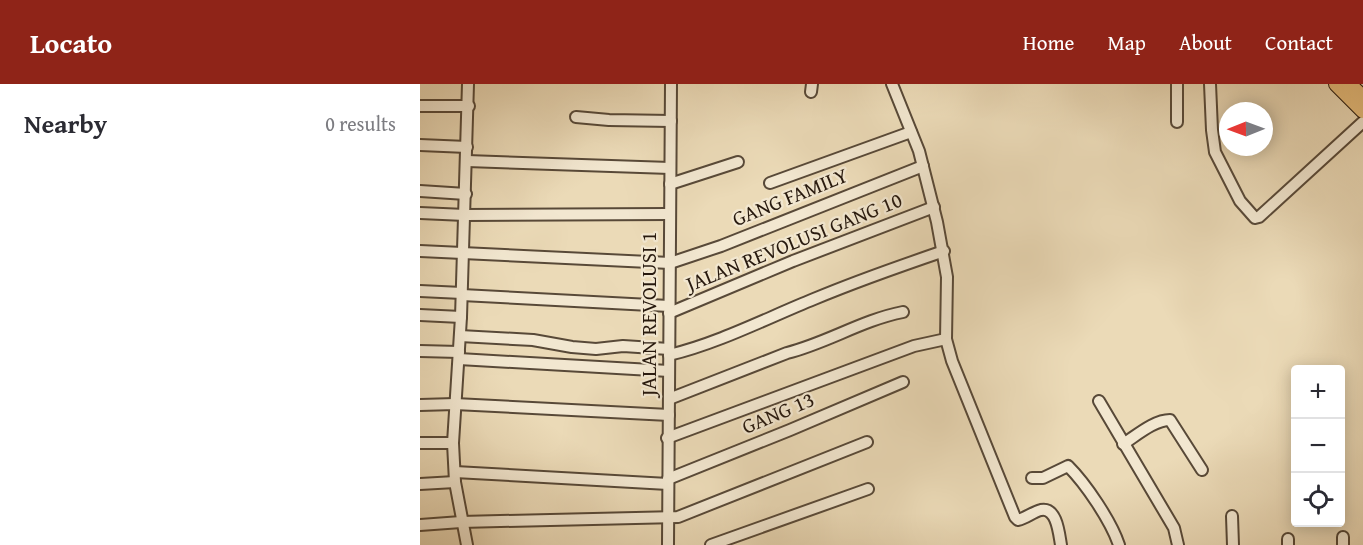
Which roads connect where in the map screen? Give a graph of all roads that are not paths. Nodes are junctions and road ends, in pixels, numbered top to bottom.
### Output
1 (468, 84) edge
2 (671, 84) edge
3 (892, 84) edge
4 (1177, 84) edge
5 (1210, 84) edge
6 (1336, 84) edge
7 (1349, 84) edge
8 (1363, 97) edge
9 (420, 106) edge
10 (469, 106) junction
11 (1363, 111) edge
12 (576, 117) dead end
13 (671, 121) junction
14 (1177, 122) dead end
15 (1363, 122) edge
16 (911, 132) junction
17 (420, 145) edge
18 (467, 147) junction
19 (467, 161) junction
20 (738, 162) dead end
21 (923, 166) junction
22 (670, 168) junction
23 (770, 183) dead end
24 (670, 184) junction
25 (420, 191) edge
26 (465, 194) junction
27 (934, 207) junction
28 (420, 213) edge
29 (669, 214) junction
30 (465, 215) junction
31 (420, 251) edge
32 (944, 251) junction
33 (463, 254) junction
34 (670, 263) junction
35 (420, 291) edge
36 (462, 294) junction
37 (669, 309) junction
38 (903, 312) dead end
39 (420, 315) edge
40 (461, 317) junction
41 (460, 336) junction
42 (946, 339) junction
43 (420, 351) edge
44 (669, 352) junction
45 (459, 356) junction
46 (669, 371) junction
47 (903, 382) dead end
48 (669, 399) junction
49 (1099, 401) dead end
50 (455, 404) junction
51 (420, 405) edge
52 (669, 415) junction
53 (667, 438) junction
54 (867, 442) dead end
55 (420, 443) edge
56 (453, 443) junction
57 (1123, 444) junction
58 (1202, 470) dead end
59 (455, 477) junction
60 (1032, 478) dead end
61 (668, 482) junction
62 (420, 484) edge
63 (868, 489) dead end
64 (1232, 516) dead end
65 (668, 518) junction
66 (461, 522) junction
67 (420, 525) edge
68 (467, 545) edge
69 (668, 545) edge
70 (711, 545) edge
71 (1061, 545) edge
72 (1119, 545) edge
73 (1179, 545) edge
74 (1233, 545) edge

1 - 10 street
2 - 13 street, JALAN REVOLUSI 1
3 - 16 street
4 - 14 street
5 - 15 street
6 - 11 main road
7 - 8 main road
9 - 10 street
10 - 18 street
12 - 13 street
13 - 22 street, JALAN REVOLUSI 1
16 - 21 street
16 - 23 street
17 - 18 street
18 - 19 street
19 - 22 street
19 - 26 street
20 - 24 street
21 - 27 street
21 - 34 street, GANG FAMILY
22 - 24 street, JALAN REVOLUSI 1
24 - 29 street, JALAN REVOLUSI 1
25 - 26 street
26 - 30 street
27 - 32 street
27 - 37 street, JALAN REVOLUSI GANG 10
28 - 30 street
29 - 30 street
29 - 34 street, JALAN REVOLUSI 1
30 - 33 street
31 - 33 street
32 - 42 street
32 - 44 street
33 - 34 street
33 - 36 street
34 - 37 street, JALAN REVOLUSI 1
35 - 36 street
36 - 37 street
36 - 40 street
37 - 44 street, JALAN REVOLUSI 1
38 - 48 street
39 - 40 street
40 - 41 street
41 - 44 street
41 - 45 street
42 - 53 street
42 - 71 street
43 - 45 street
44 - 46 street, JALAN REVOLUSI 1
45 - 46 street
45 - 50 street
46 - 48 street, JALAN REVOLUSI 1
47 - 61 street, GANG 13
48 - 52 street, JALAN REVOLUSI 1
49 - 57 street
50 - 51 street
50 - 52 street
50 - 56 street
52 - 53 street, JALAN REVOLUSI 1
53 - 61 street, JALAN REVOLUSI 1
54 - 65 street
55 - 56 street
56 - 59 street
57 - 58 street
57 - 73 street
59 - 61 street
59 - 62 street
59 - 66 street
60 - 72 street
61 - 65 street, JALAN REVOLUSI 1
63 - 70 street
64 - 74 street
65 - 66 street
65 - 69 street, JALAN REVOLUSI 1
66 - 67 street
66 - 68 street

